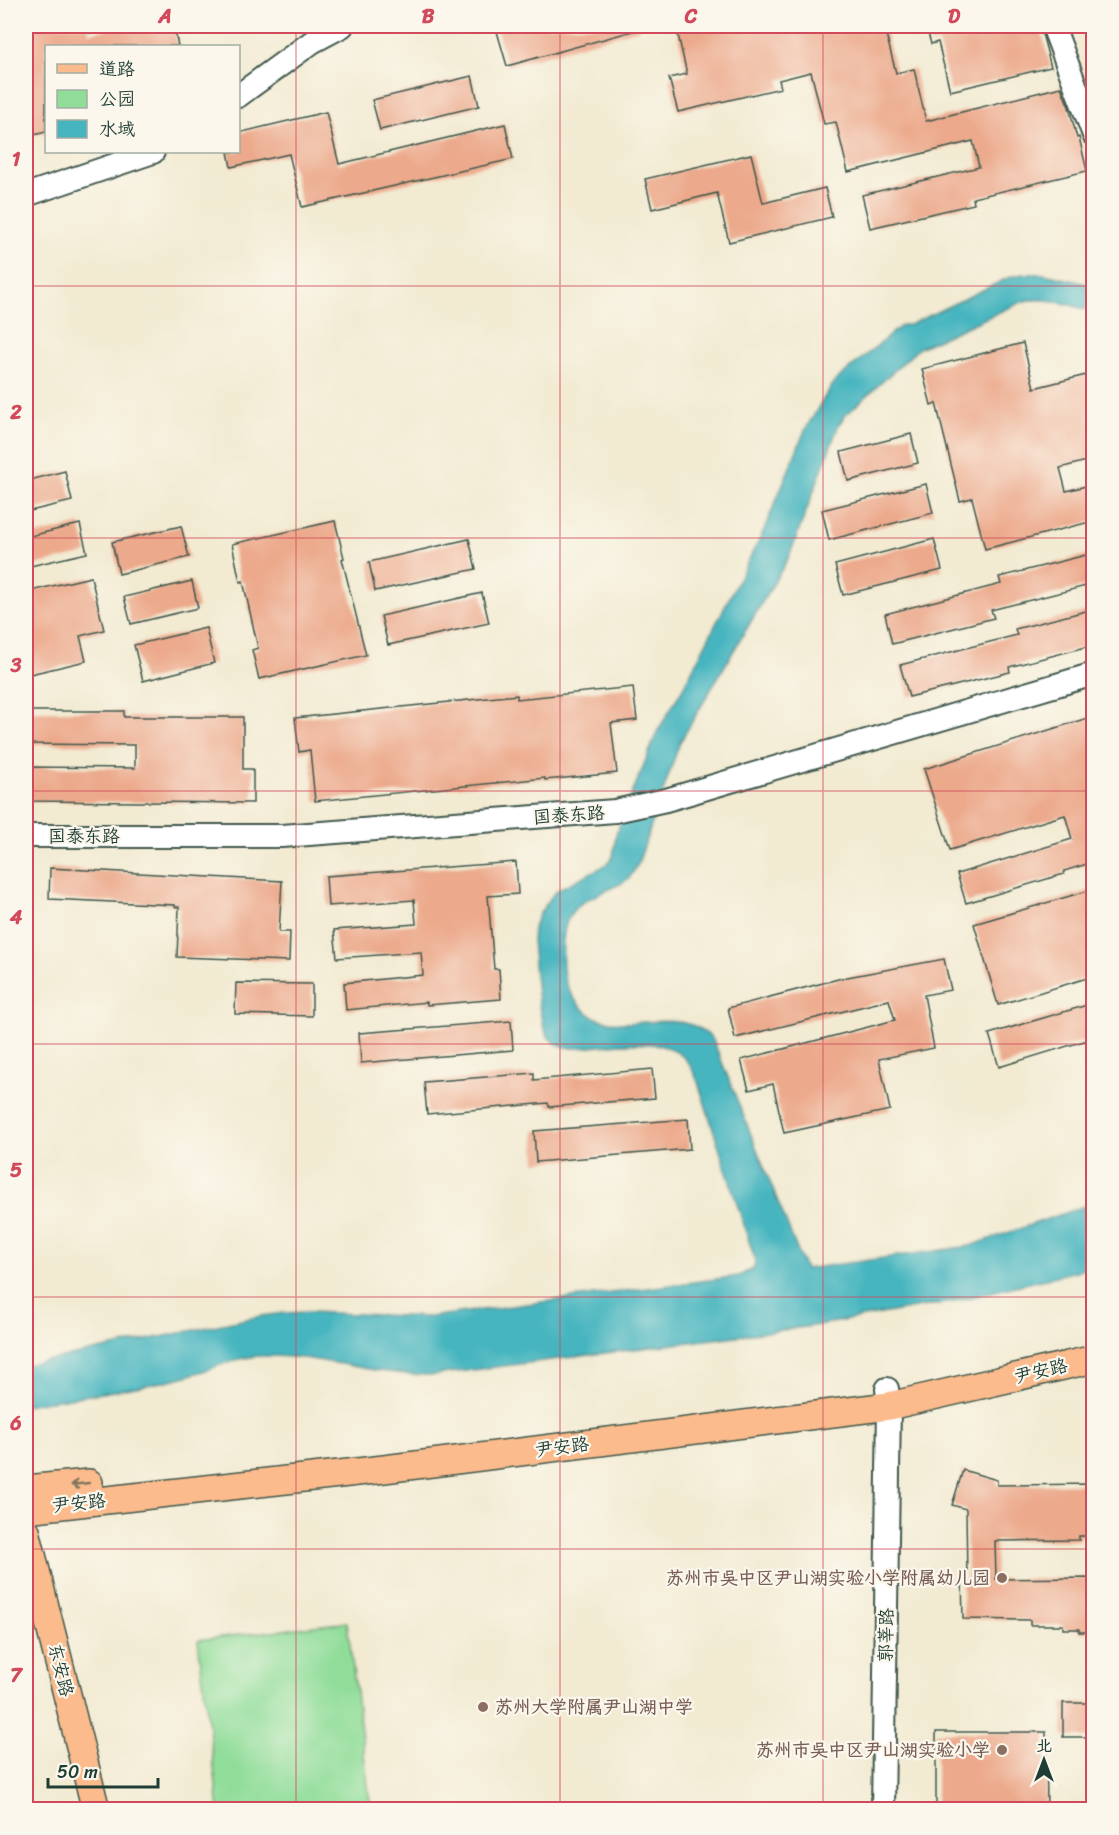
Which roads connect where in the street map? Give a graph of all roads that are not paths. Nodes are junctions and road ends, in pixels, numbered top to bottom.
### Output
1 (342, 26) edge
2 (1053, 26) edge
3 (240, 95) edge
4 (1094, 135) edge
5 (150, 153) edge
6 (26, 195) edge
7 (1094, 674) edge
8 (26, 836) edge
9 (1094, 1344) edge
10 (1094, 1359) edge
11 (888, 1398) junction
12 (26, 1490) edge
13 (26, 1509) edge
14 (26, 1531) edge
15 (26, 1605) edge
16 (79, 1809) edge
17 (96, 1809) edge
18 (883, 1809) edge

1 - 3 street
2 - 4 street
5 - 6 street
7 - 8 street, 国泰东路
9 - 11 main road, 尹安路
10 - 11 main road, 尹安路
11 -> 12 main road, 尹安路
11 - 13 main road, 尹安路
11 - 18 street, 郭莘路
14 - 17 main road, 东安路
15 - 16 main road, 东安路

